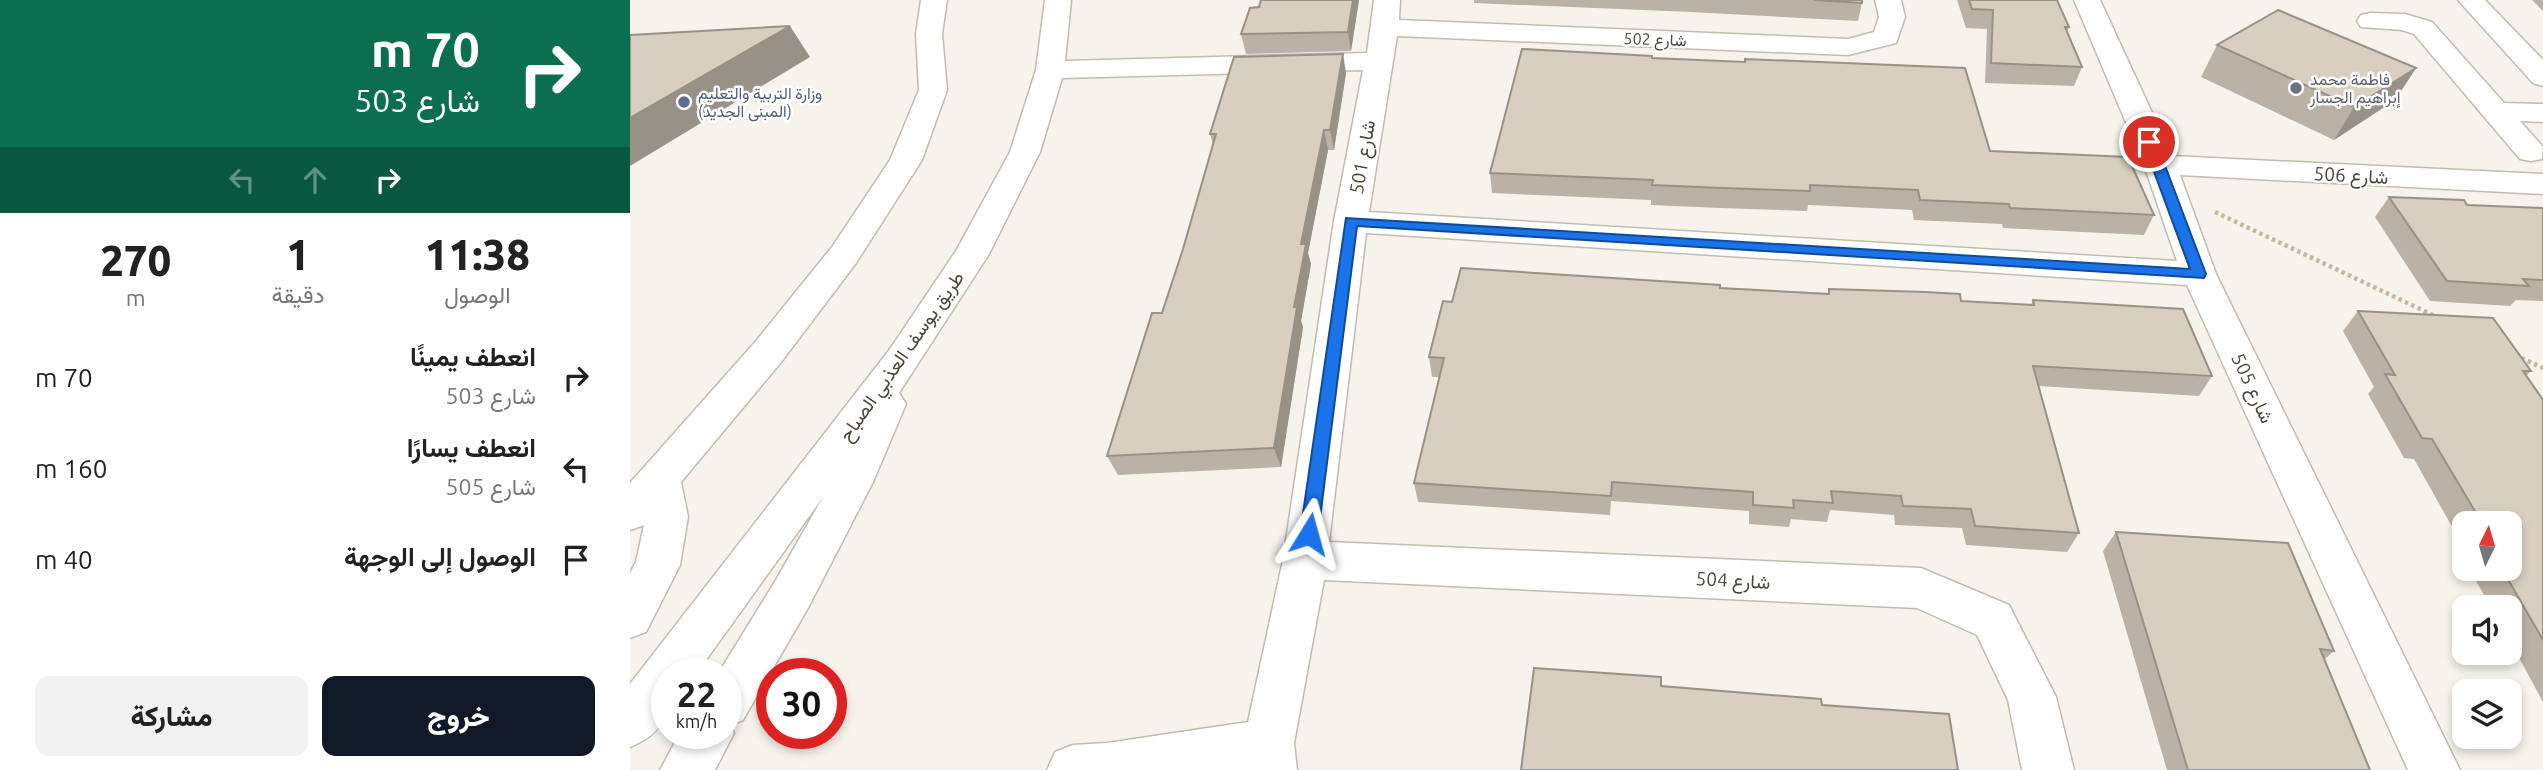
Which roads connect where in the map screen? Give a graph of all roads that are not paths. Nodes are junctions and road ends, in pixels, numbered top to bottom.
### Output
1 (921, 0) edge
2 (934, 0) edge
3 (1058, 0) edge
4 (1888, 0) edge
5 (2087, 0) edge
6 (2471, 0) edge
7 (2370, 21) dead end
8 (1384, 29) edge
9 (929, 34) junction
10 (1050, 70) junction
11 (2543, 77) edge
12 (2493, 111) junction
13 (2543, 113) edge
14 (2531, 152) dead end
15 (2164, 178) junction
16 (2543, 184) edge
17 (1351, 221) junction
18 (2199, 274) junction
19 (903, 359) junction
20 (644, 476) edge
21 (630, 512) edge
22 (1305, 560) junction
23 (630, 617) edge
24 (679, 658) edge
25 (742, 678) edge
26 (651, 695) edge
27 (630, 723) edge
28 (699, 749) edge
29 (1270, 757) edge
30 (686, 770) edge
31 (1073, 770) edge
32 (2048, 770) edge
33 (2434, 770) edge

1 - 9 street
2 - 9 street
3 - 10 street, طريق يوسف العذبي الصباح
4 - 8 street, شارع 502
5 - 15 street, شارع 505
6 - 11 street
7 - 12 street
8 - 10 street
8 - 17 street, شارع 501
9 - 20 street
10 - 19 street, طريق يوسف العذبي الصباح
12 - 13 street
12 - 14 street
15 - 16 street, شارع 506
15 - 18 street, شارع 505
17 - 18 street
17 - 22 street, شارع 501
18 - 33 street, شارع 505
19 - 24 street, طريق يوسف العذبي الصباح
19 - 25 street
20 - 21 street
20 - 23 street
22 - 29 street, شارع 501
22 - 32 street, شارع 504
26 - 27 street, طريق يوسف العذبي الصباح
28 - 30 street
29 - 31 street

